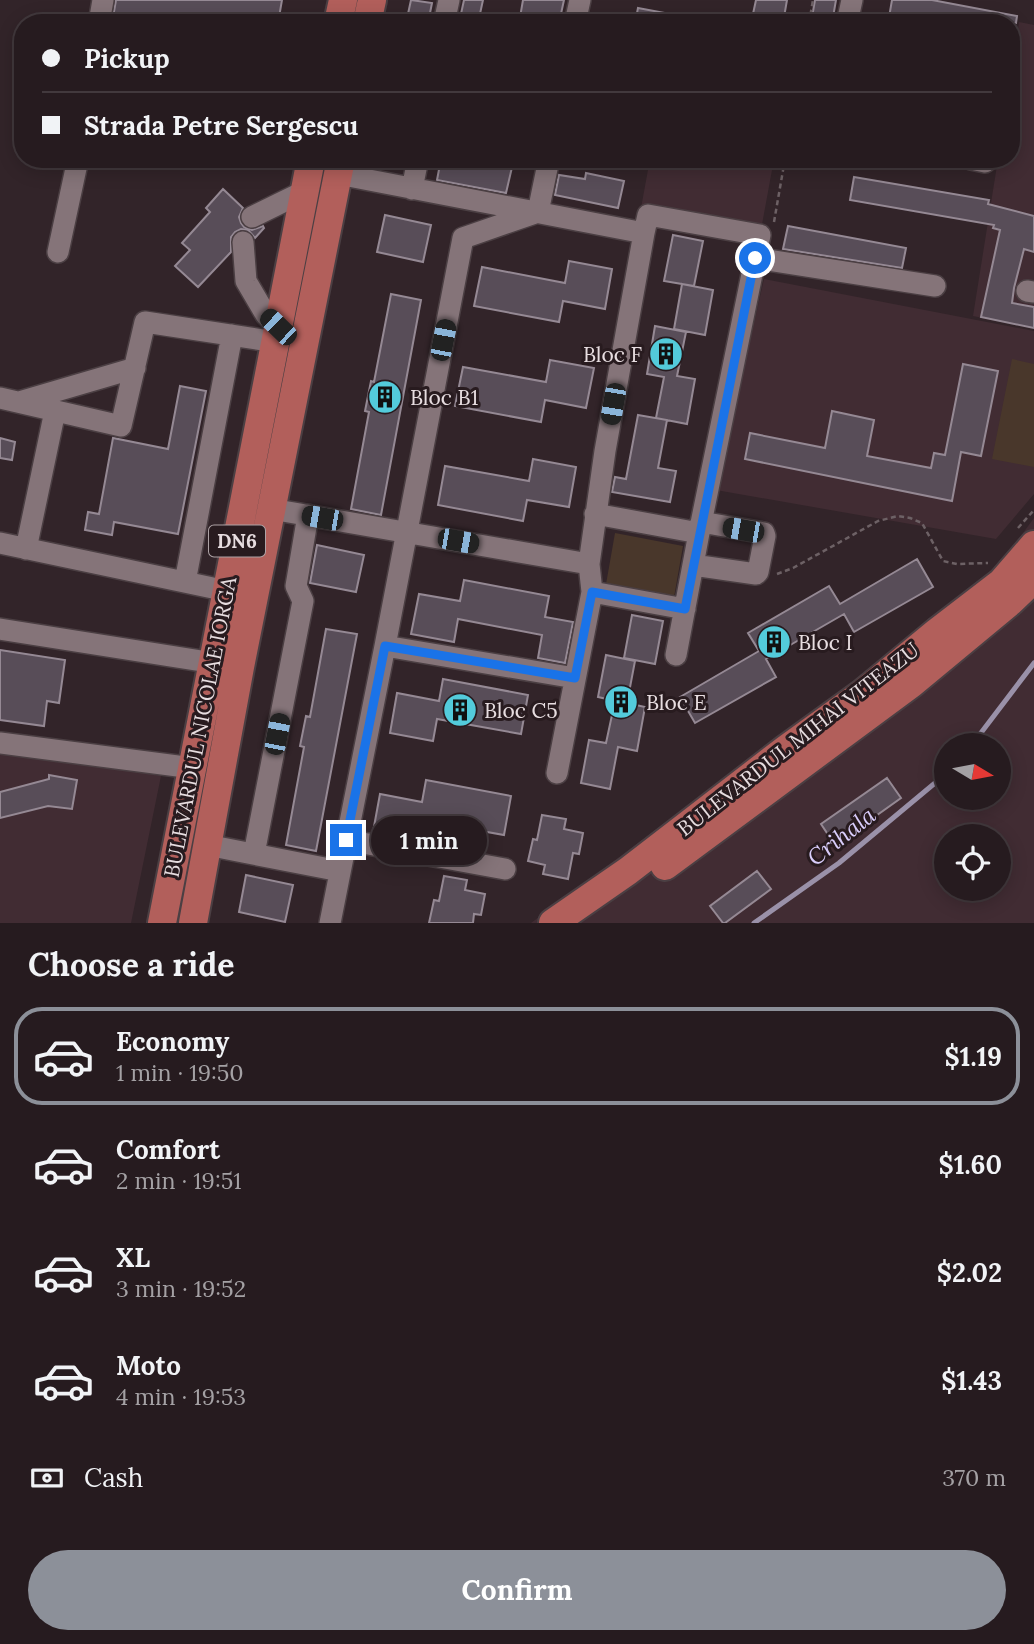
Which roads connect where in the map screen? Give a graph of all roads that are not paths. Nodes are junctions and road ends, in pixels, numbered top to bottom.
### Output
1 (76, 168) edge
2 (310, 168) edge
3 (339, 168) edge
4 (342, 168) edge
5 (416, 168) edge
6 (547, 168) edge
7 (412, 189) junction
8 (305, 191) junction
9 (538, 212) junction
10 (252, 217) dead end
11 (644, 233) junction
12 (243, 242) dead end
13 (58, 252) dead end
14 (755, 258) junction
15 (935, 286) dead end
16 (277, 334) junction
17 (232, 335) junction
18 (135, 368) junction
19 (9, 400) edge
20 (55, 411) junction
21 (271, 509) junction
22 (595, 514) junction
23 (308, 515) junction
24 (700, 528) junction
25 (406, 531) junction
26 (0, 543) edge
27 (1034, 545) edge
28 (26, 549) junction
29 (589, 564) junction
30 (693, 565) junction
31 (1034, 579) edge
32 (185, 582) junction
33 (227, 591) junction
34 (592, 592) junction
35 (685, 609) junction
36 (0, 629) edge
37 (385, 646) junction
38 (676, 655) dead end
39 (226, 665) junction
40 (575, 678) junction
41 (827, 732) junction
42 (0, 743) edge
43 (193, 768) junction
44 (557, 773) dead end
45 (346, 840) junction
46 (208, 845) junction
47 (254, 854) junction
48 (505, 869) dead end
49 (340, 872) junction
50 (162, 923) edge
51 (193, 923) edge
52 (330, 923) edge
53 (553, 923) edge
54 (586, 923) edge

1 - 13 street
2 - 8 main road, BULEVARDUL NICOLAE IORGA / DN6
3 - 21 main road, BULEVARDUL NICOLAE IORGA / DN6
4 - 7 street
5 - 7 street
6 - 9 street
7 - 9 street
8 - 10 street
8 - 16 main road, BULEVARDUL NICOLAE IORGA / DN6
9 - 11 street
9 - 25 street
11 - 14 street
11 - 22 street
12 - 16 street
14 - 15 street
14 - 24 street
16 - 17 street
16 - 33 main road, BULEVARDUL NICOLAE IORGA / DN6
17 - 18 street
17 - 32 street
18 - 19 street
18 - 20 street
19 - 20 street
20 - 28 street
21 - 23 street
21 - 39 main road, BULEVARDUL NICOLAE IORGA / DN6
22 - 24 street
22 - 29 street
23 - 25 street
23 - 47 street
24 - 30 street
24 - 30 street
25 - 29 street
25 - 37 street
26 - 28 street
27 - 41 main road, BULEVARDUL MIHAI VITEAZU
28 - 32 street
29 - 34 street
30 - 35 street
31 - 41 main road, BULEVARDUL MIHAI VITEAZU
32 - 33 street
33 - 39 main road, BULEVARDUL NICOLAE IORGA / DN6
34 - 35 street
34 - 40 street
35 - 38 street
36 - 39 street
37 - 40 street
37 - 45 street
39 - 43 main road, BULEVARDUL NICOLAE IORGA / DN6
39 - 46 main road, BULEVARDUL NICOLAE IORGA / DN6
40 - 44 street
41 - 53 main road, BULEVARDUL MIHAI VITEAZU
41 - 54 main road, BULEVARDUL MIHAI VITEAZU
42 - 43 street
43 - 50 main road, BULEVARDUL NICOLAE IORGA / DN6
45 - 48 street
45 - 49 street
46 - 47 street
46 - 51 main road, BULEVARDUL NICOLAE IORGA / DN6
47 - 49 street
49 - 52 street

